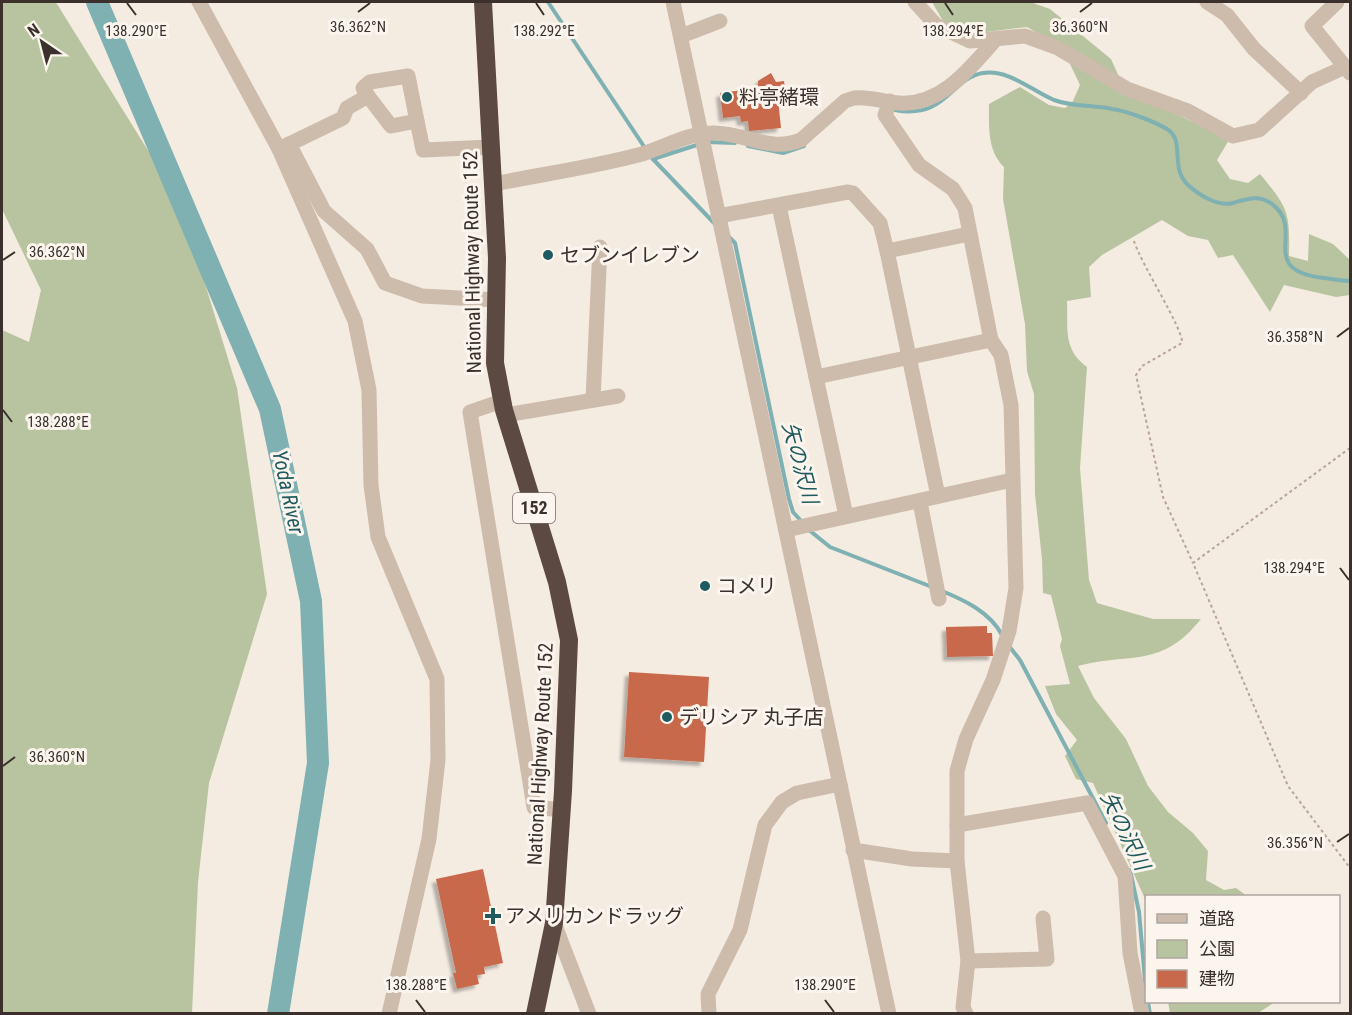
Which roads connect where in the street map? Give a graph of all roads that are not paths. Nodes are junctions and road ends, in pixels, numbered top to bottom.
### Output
1 (200, 2) edge
2 (483, 2) edge
3 (673, 2) edge
4 (915, 2) edge
5 (1207, 2) edge
6 (1337, 2) edge
7 (720, 21) dead end
8 (681, 36) junction
9 (996, 39) junction
10 (1348, 70) edge
11 (1301, 93) junction
12 (368, 96) junction
13 (888, 106) junction
14 (417, 121) junction
15 (703, 140) junction
16 (284, 147) junction
17 (492, 147) junction
18 (494, 184) junction
19 (778, 206) junction
20 (719, 219) junction
21 (969, 234) junction
22 (600, 247) dead end
23 (887, 251) junction
24 (497, 300) junction
25 (991, 340) junction
26 (907, 357) junction
27 (816, 377) junction
28 (618, 396) dead end
29 (593, 400) junction
30 (504, 408) junction
31 (1012, 480) junction
32 (938, 496) junction
33 (920, 502) junction
34 (846, 516) junction
35 (798, 528) junction
36 (939, 593) dead end
37 (840, 784) junction
38 (562, 810) junction
39 (957, 825) junction
40 (853, 849) junction
41 (957, 861) junction
42 (1043, 918) dead end
43 (554, 923) junction
44 (968, 961) junction
45 (389, 1014) edge
46 (535, 1014) edge
47 (589, 1014) edge
48 (709, 1014) edge
49 (890, 1014) edge
50 (966, 1014) edge
51 (1142, 1014) edge

1 - 16 street
2 - 17 highway, National Highway Route 152 / 152
3 - 8 street
4 - 9 street
5 - 11 street
6 - 10 street
7 - 8 street
8 - 15 street
9 - 11 street
9 - 13 street
10 - 11 street
12 - 14 street
12 - 14 street
12 - 16 street
13 - 15 street
13 - 21 street
14 - 17 street
15 - 18 street
15 - 20 street
16 - 24 street
16 - 45 street
17 - 18 highway, National Highway Route 152 / 152
18 - 24 highway, National Highway Route 152 / 152
19 - 20 street
19 - 23 street
19 - 27 street
20 - 35 street
21 - 23 street
21 - 25 street
22 - 29 street
23 - 26 street
24 - 30 highway, National Highway Route 152 / 152
25 - 26 street
25 - 31 street
26 - 27 street
26 - 32 street
27 - 34 street
28 - 29 street
29 - 30 street
30 - 38 highway, National Highway Route 152 / 152
30 - 38 street
31 - 32 street
31 - 39 street
32 - 33 street
33 - 34 street
33 - 36 street
34 - 35 street
35 - 37 street
37 - 40 street
37 - 48 street
38 - 43 highway, National Highway Route 152 / 152
39 - 41 street
39 - 51 street
40 - 41 street
40 - 49 street
41 - 44 street
42 - 44 street
43 - 46 highway, National Highway Route 152 / 152
43 - 47 street
44 - 50 street

